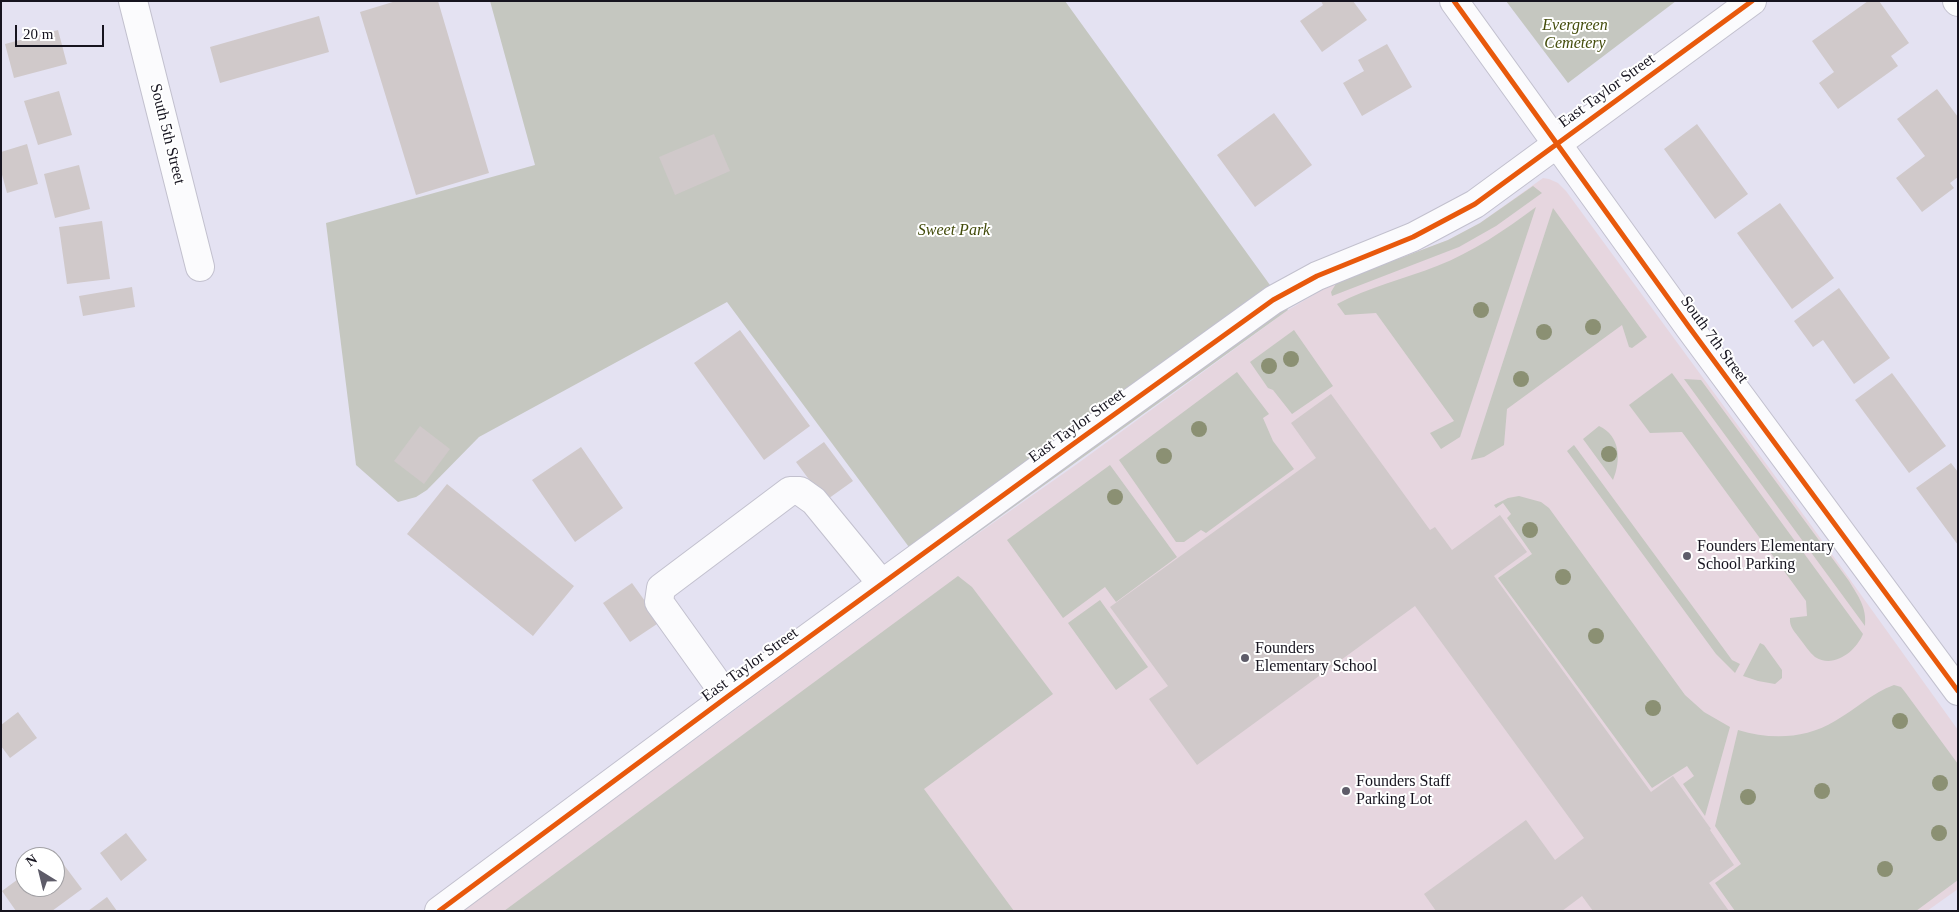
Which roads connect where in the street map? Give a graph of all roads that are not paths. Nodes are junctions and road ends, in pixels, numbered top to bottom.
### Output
1 (133, 1) edge
2 (1454, 1) edge
3 (1752, 1) edge
4 (1557, 143) junction
5 (200, 267) dead end
6 (882, 584) junction
7 (1958, 691) edge
8 (727, 697) junction
9 (439, 911) edge

1 - 5 street, South 5th Street
2 - 4 street, South 7th Street
3 - 4 street, East Taylor Street
4 - 6 street, East Taylor Street
4 - 7 street, South 7th Street
6 - 8 street, East Taylor Street
6 - 8 street
8 - 9 street, East Taylor Street

